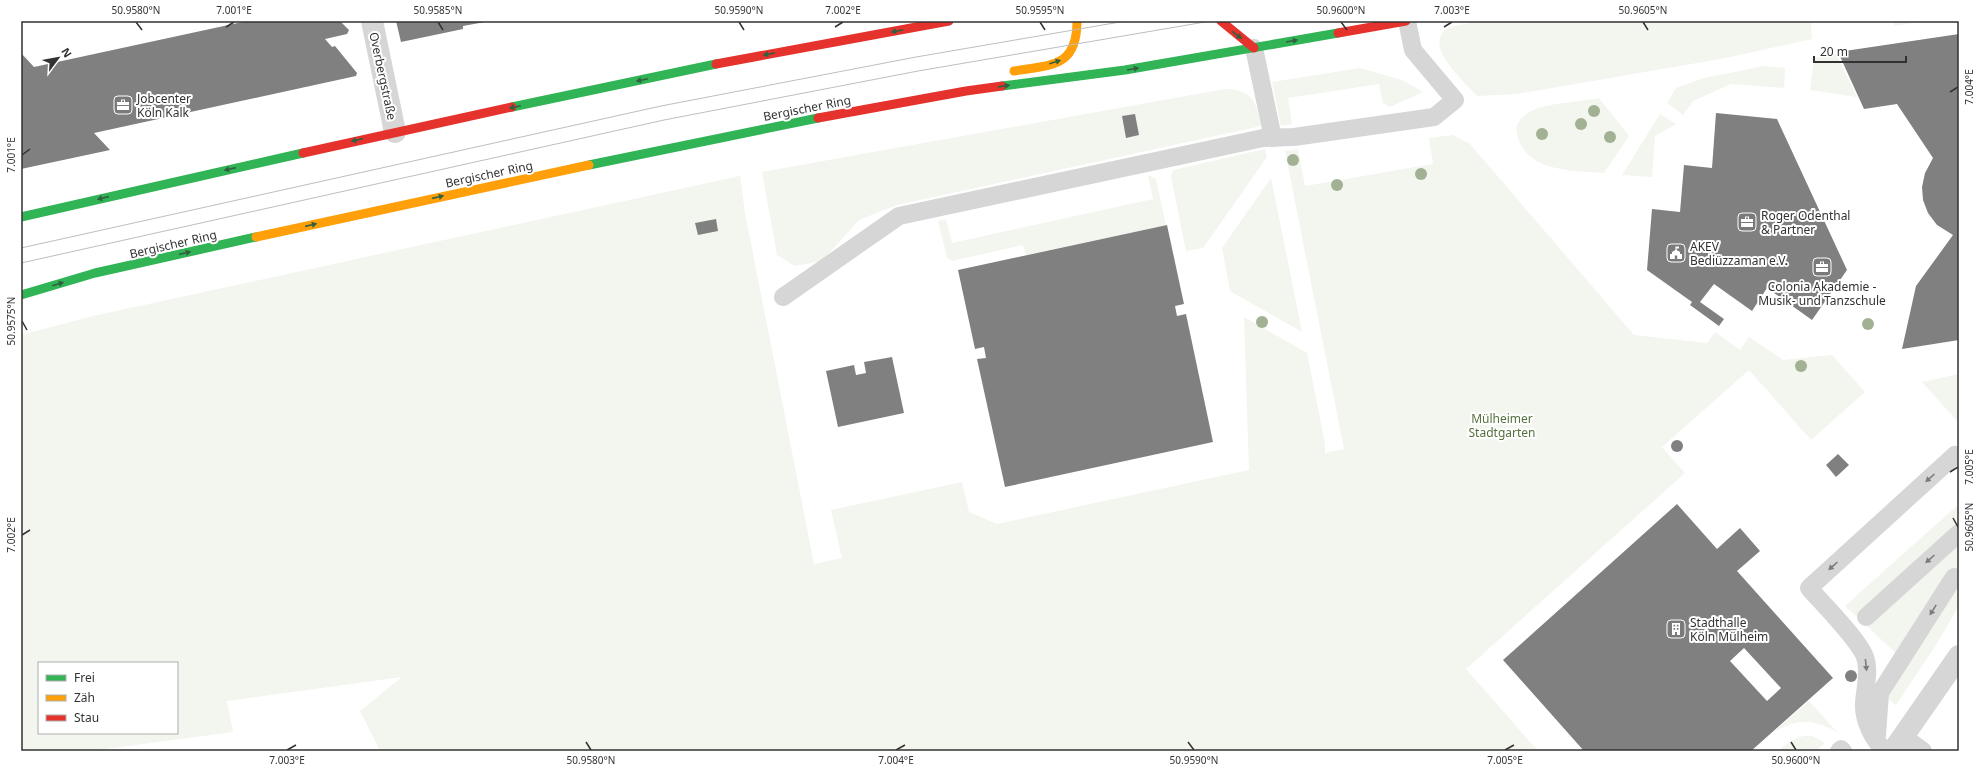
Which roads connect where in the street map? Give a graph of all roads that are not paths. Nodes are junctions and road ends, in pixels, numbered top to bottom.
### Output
1 (372, 21) edge
2 (949, 21) edge
3 (1077, 21) edge
4 (1221, 21) edge
5 (1407, 21) edge
6 (1254, 48) junction
7 (1004, 72) dead end
8 (990, 77) dead end
9 (966, 91) junction
10 (395, 132) junction
11 (1273, 138) junction
12 (21, 217) edge
13 (21, 295) edge
14 (783, 297) dead end
15 (1959, 457) edge
16 (1959, 533) edge
17 (1954, 577) dead end
18 (1866, 617) dead end
19 (1959, 656) edge
20 (1890, 746) edge
21 (1839, 751) edge
22 (1843, 751) edge
23 (1924, 751) edge

1 - 10 street, Overbergstraße
2 -> 10 main road
7 -> 3 main road
4 -> 6 main road
6 -> 5 main road
5 - 11 lane
9 -> 6 main road, Bergischer Ring
6 - 11 lane
8 - 9 main road
13 -> 9 main road, Bergischer Ring
10 -> 12 main road
11 - 14 lane
15 -> 20 lane
16 -> 18 lane
17 -> 20 lane
19 - 20 street
20 - 23 lane
21 - 22 lane

